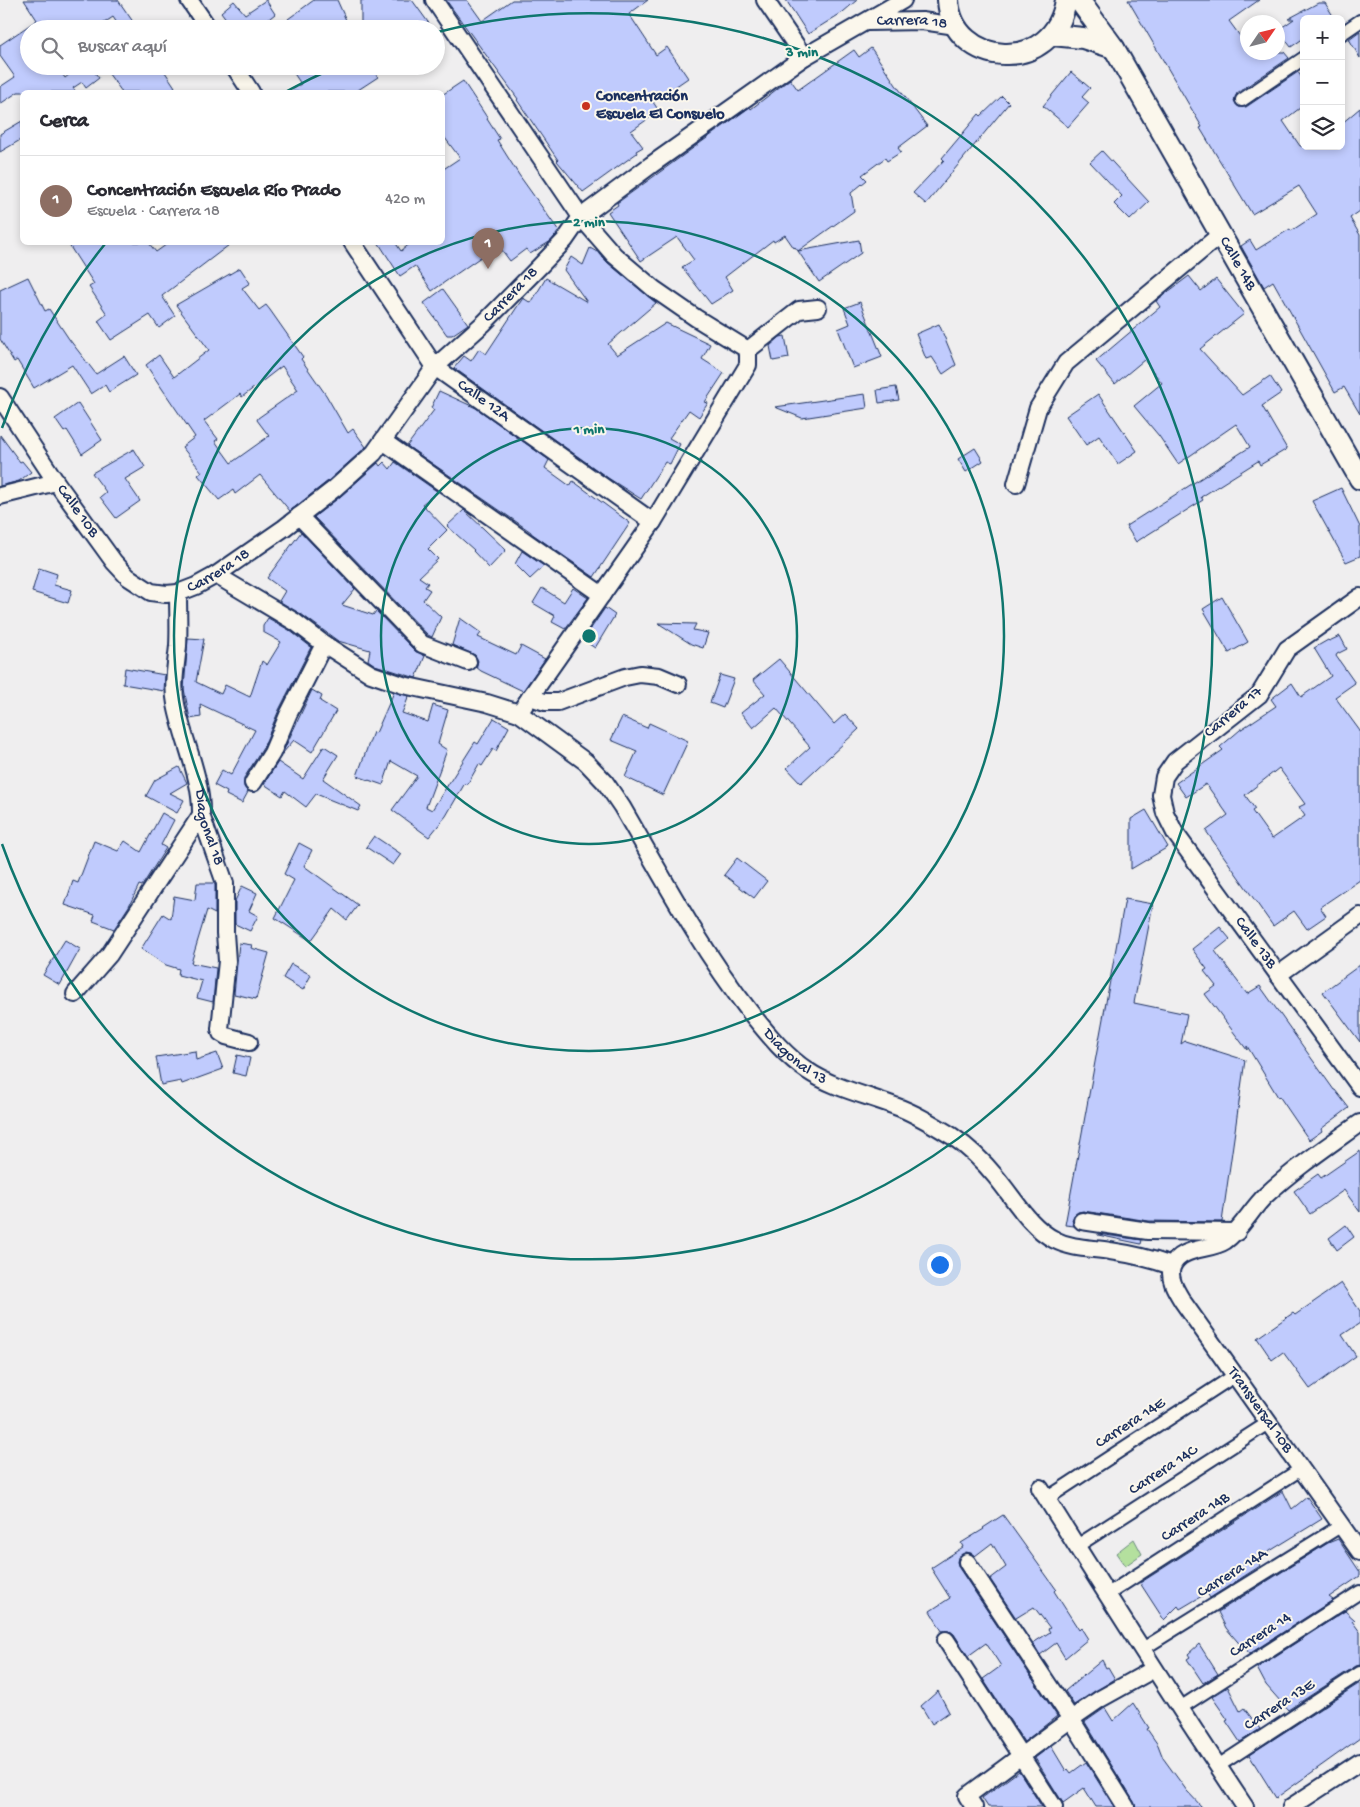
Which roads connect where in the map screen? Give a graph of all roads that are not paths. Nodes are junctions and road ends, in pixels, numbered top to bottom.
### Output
1 (189, 0) edge
2 (434, 0) edge
3 (765, 0) edge
4 (903, 0) edge
5 (948, 0) edge
6 (1066, 0) edge
7 (1078, 0) edge
8 (203, 20) edge
9 (1360, 21) edge
10 (866, 22) junction
11 (956, 26) junction
12 (1345, 31) edge
13 (1052, 35) junction
14 (1114, 48) junction
15 (804, 57) junction
16 (1301, 60) edge
17 (240, 75) edge
18 (250, 90) edge
19 (1242, 100) dead end
20 (581, 217) junction
21 (1220, 235) junction
22 (354, 245) edge
23 (818, 308) dead end
24 (748, 350) junction
25 (435, 367) junction
26 (0, 397) edge
27 (383, 442) junction
28 (1360, 479) edge
29 (56, 482) junction
30 (1016, 484) dead end
31 (0, 496) edge
32 (299, 516) junction
33 (653, 522) junction
34 (216, 575) junction
35 (178, 593) junction
36 (602, 595) junction
37 (1360, 597) edge
38 (324, 644) junction
39 (468, 662) dead end
40 (678, 684) dead end
41 (530, 697) junction
42 (519, 713) junction
43 (253, 783) dead end
44 (1161, 795) joint
45 (201, 816) junction
46 (1360, 916) edge
47 (1278, 975) junction
48 (75, 994) dead end
49 (249, 1042) dead end
50 (1360, 1087) edge
51 (1360, 1123) edge
52 (1082, 1221) dead end
53 (1237, 1232) junction
54 (1172, 1266) junction
55 (1234, 1376) junction
56 (1268, 1423) junction
57 (1301, 1469) junction
58 (1043, 1493) joint
59 (1342, 1525) junction
60 (1076, 1546) junction
61 (1360, 1552) edge
62 (967, 1562) dead end
63 (1360, 1592) edge
64 (1108, 1594) junction
65 (946, 1640) dead end
66 (1142, 1650) junction
67 (1154, 1669) junction
68 (1360, 1673) edge
69 (1180, 1708) junction
70 (1071, 1719) junction
71 (1022, 1755) junction
72 (1360, 1762) edge
73 (1218, 1766) junction
74 (974, 1807) edge
75 (1054, 1807) edge
76 (1126, 1807) edge
77 (1246, 1807) edge
78 (1291, 1807) edge

1 - 8 street
2 - 20 street
3 - 15 street
4 - 10 street, Carrera 18
5 - 11 street
6 - 13 street
7 - 14 street, Calle 14B
9 - 12 street
10 - 11 street, Carrera 18
10 - 15 street, Carrera 18
11 - 13 street
13 - 14 street
14 - 21 street, Calle 14B
15 - 20 street, Carrera 18
16 - 19 street
17 - 18 street
20 - 24 street
20 - 25 street, Carrera 18
21 - 28 street, Calle 14B
21 - 30 street
22 - 25 street, Calle 12A
23 - 24 street
24 - 33 street
25 - 27 street, Carrera 18
25 - 33 street, Calle 12A
26 - 29 street, Calle 10B
27 - 32 street, Carrera 18
27 - 36 street
29 - 31 street
29 - 35 street, Calle 10B
32 - 34 street, Carrera 18
32 - 39 street
33 - 36 street
34 - 35 street, Carrera 18
34 - 38 street, Diagonal 13
35 - 45 street, Diagonal 18
36 - 41 street
37 - 44 street, Carrera 17
38 - 42 street, Diagonal 13
38 - 43 street
40 - 41 street
41 - 42 street
42 - 54 street, Diagonal 13
44 - 47 street, Calle 13B
45 - 48 street
45 - 49 street, Diagonal 18
46 - 47 street
47 - 50 street, Calle 13B
51 - 53 street
52 - 53 street
53 - 54 street
54 - 55 street, Transversal 10B
55 - 56 street, Transversal 10B
55 - 58 street, Carrera 14E
56 - 57 street, Transversal 10B
56 - 60 street, Carrera 14C
57 - 59 street, Transversal 10B
57 - 64 street, Carrera 14B
58 - 60 street
59 - 61 street, Transversal 10B
59 - 66 street, Carrera 14A
60 - 64 street
62 - 70 street
63 - 69 street, Carrera 14
64 - 66 street
65 - 71 street
66 - 67 street
67 - 69 street
67 - 70 street
68 - 73 street, Carrera 13E
69 - 73 street
70 - 71 street
70 - 76 street
71 - 74 street
71 - 75 street
72 - 78 street
73 - 77 street

